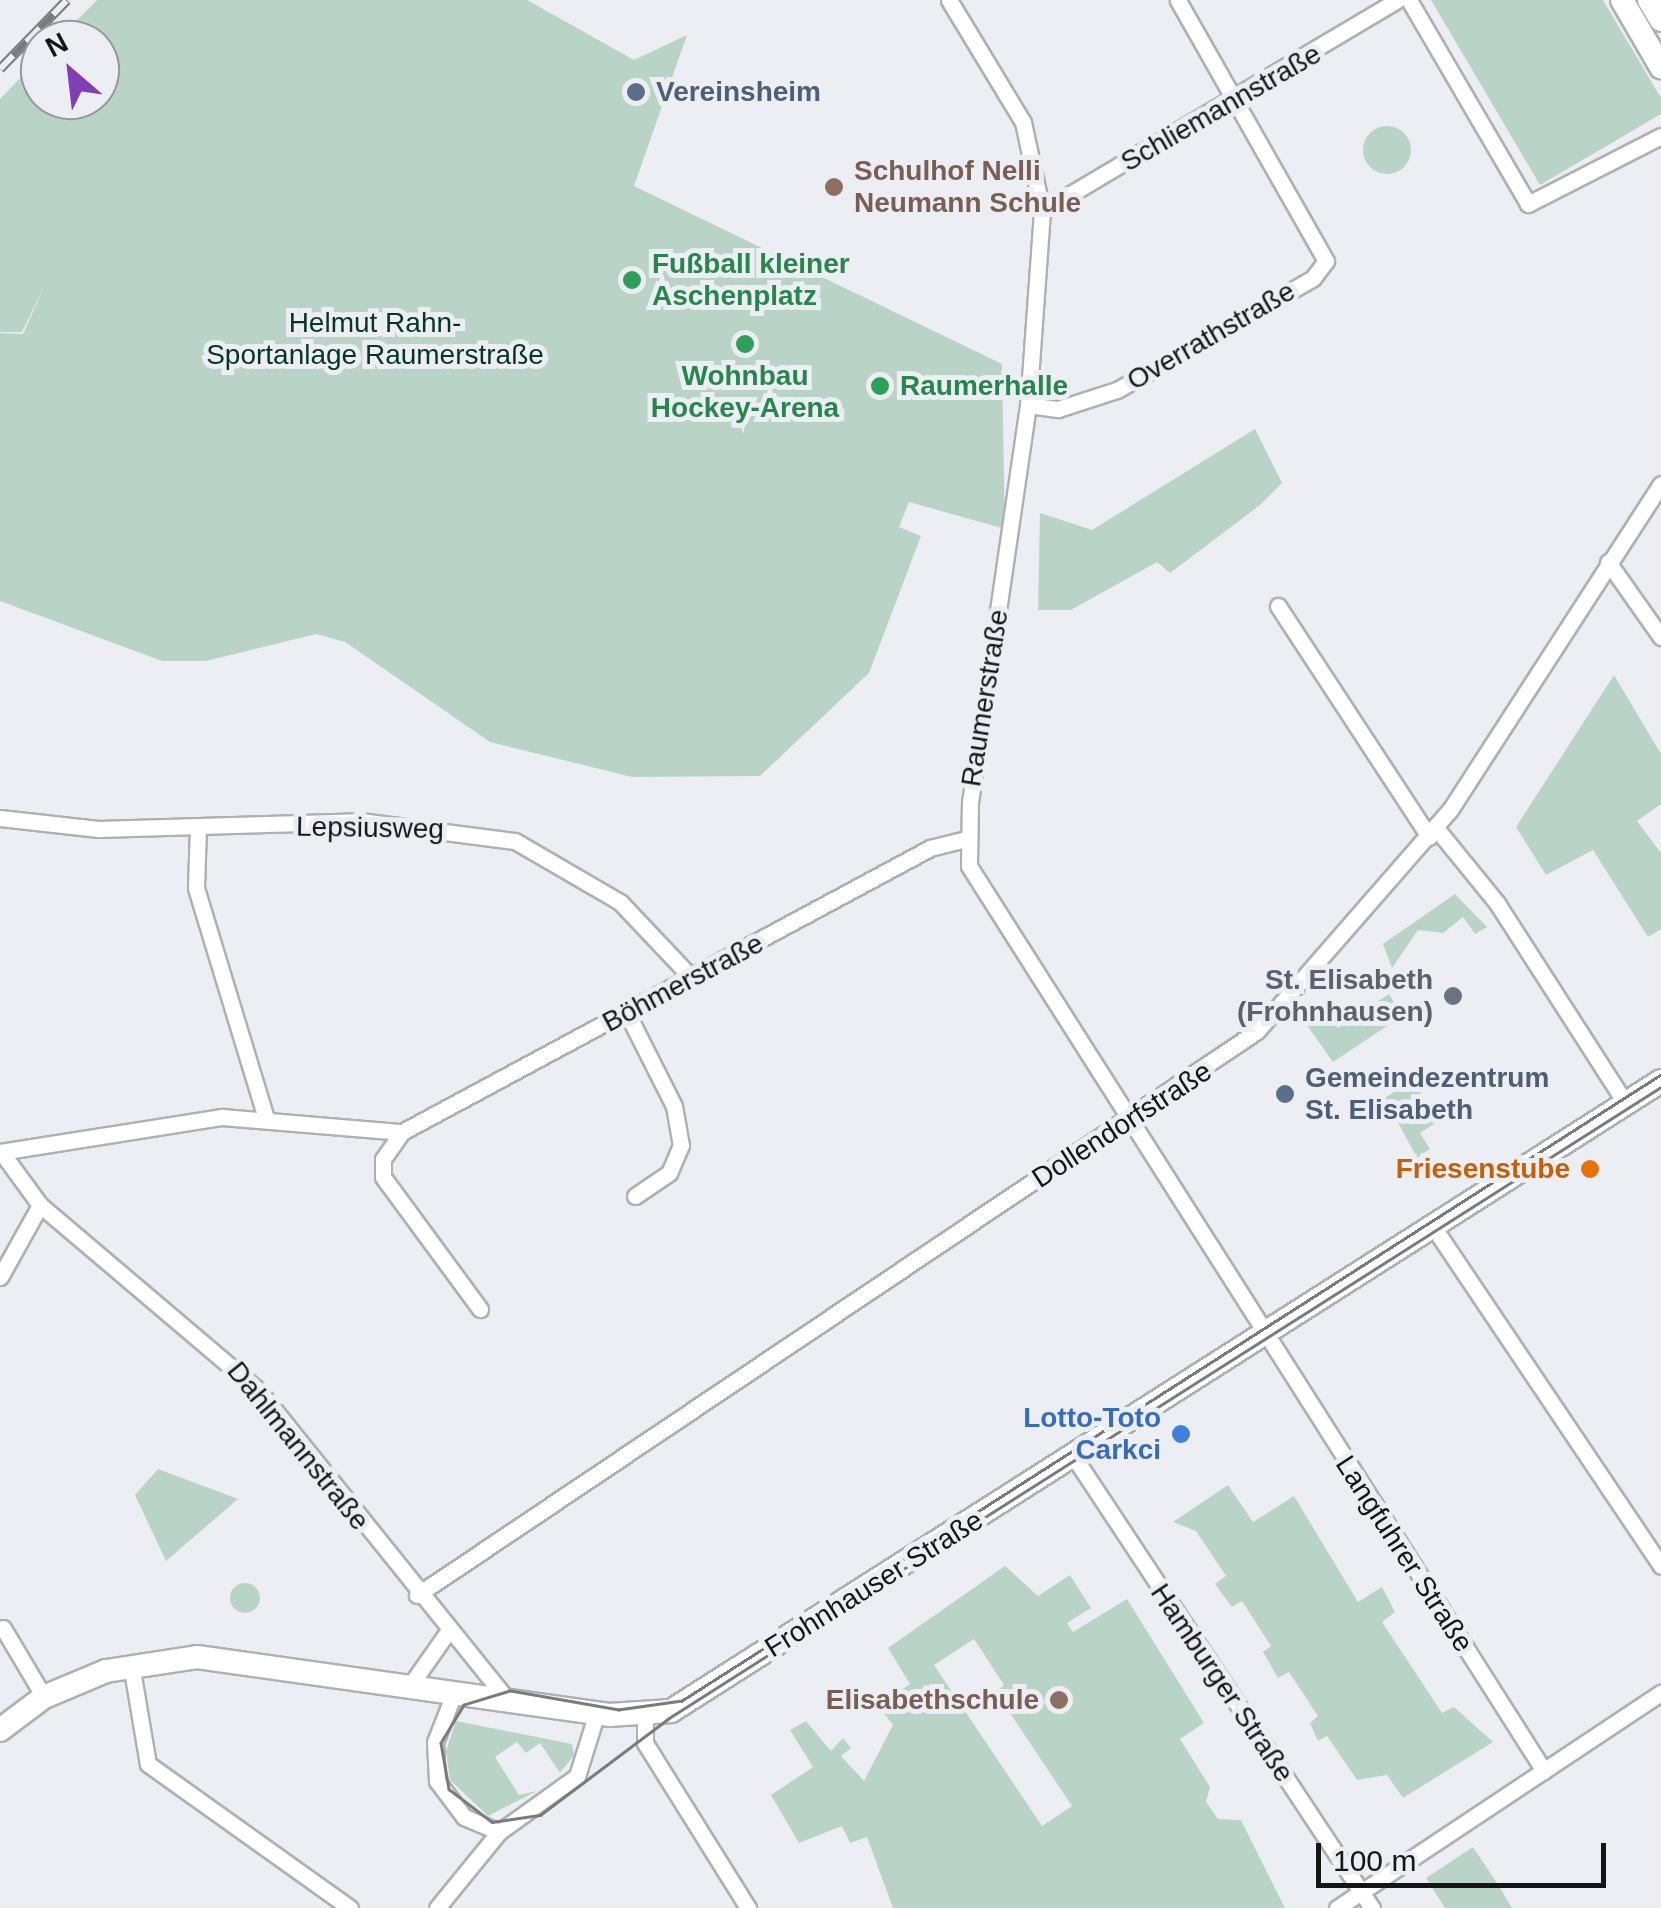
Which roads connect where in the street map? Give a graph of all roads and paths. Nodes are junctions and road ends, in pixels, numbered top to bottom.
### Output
1 (949, 0) edge
2 (1178, 0) edge
3 (1397, 0) edge
4 (1410, 0) edge
5 (1622, 0) edge
6 (1649, 0) edge
7 (1661, 20) edge
8 (1661, 66) edge
9 (1236, 100) junction
10 (1661, 136) edge
11 (1042, 211) junction
12 (1028, 404) junction
13 (1661, 484) edge
14 (1608, 562) junction
15 (1278, 606) dead end
16 (1661, 637) edge
17 (0, 818) edge
18 (198, 827) junction
19 (1433, 832) junction
20 (966, 839) junction
21 (691, 977) junction
22 (627, 1013) junction
23 (1661, 1081) edge
24 (1626, 1104) junction
25 (266, 1118) junction
26 (1129, 1120) junction
27 (402, 1132) junction
28 (1, 1152) edge
29 (635, 1196) dead end
30 (40, 1204) junction
31 (1434, 1228) junction
32 (0, 1277) edge
33 (480, 1308) dead end
34 (1262, 1339) junction
35 (1074, 1457) junction
36 (1661, 1566) edge
37 (417, 1594) junction
38 (4, 1628) dead end
39 (447, 1633) junction
40 (131, 1664) junction
41 (409, 1687) junction
42 (456, 1691) junction
43 (1661, 1693) edge
44 (503, 1696) junction
45 (44, 1697) junction
46 (597, 1712) junction
47 (646, 1716) junction
48 (0, 1730) edge
49 (1544, 1770) junction
50 (499, 1832) junction
51 (1362, 1892) junction
52 (350, 1908) edge
53 (436, 1908) edge
54 (748, 1908) edge
55 (1337, 1908) edge
56 (1372, 1908) edge

1 - 11 street, Raumerstraße
2 - 9 street, Overrathstraße
3 - 9 street, Schliemannstraße
4 - 10 street
5 - 8 main road
6 - 7 main road
9 - 11 street, Schliemannstraße
9 - 12 street, Overrathstraße
11 - 12 street, Raumerstraße
12 - 20 street, Raumerstraße
13 - 14 street, Dollendorfstraße
14 - 16 street
14 - 19 street, Dollendorfstraße
15 - 19 street
17 - 18 street, Lepsiusweg
18 - 21 street, Lepsiusweg
18 - 25 street
19 - 24 street
19 - 26 street, Dollendorfstraße
20 - 21 street, Böhmerstraße
20 - 26 street, Raumerstraße
21 - 22 street, Böhmerstraße
22 - 27 street, Böhmerstraße
22 - 29 street
23 - 24 main road, Frohnhauser Straße
24 - 31 main road, Frohnhauser Straße
25 - 27 street
25 - 28 street
26 - 34 street, Raumerstraße
26 - 37 street, Dollendorfstraße
27 - 33 street
28 - 30 street, Dahlmannstraße
30 - 32 street
30 - 37 street, Dahlmannstraße
31 - 34 main road, Frohnhauser Straße
31 - 36 street
34 - 35 main road, Frohnhauser Straße
34 - 49 street, Langfuhrer Straße
35 - 47 main road, Frohnhauser Straße
35 - 51 street, Hamburger Straße
37 - 39 street, Dahlmannstraße
38 - 45 street
39 - 41 street
39 - 44 street, Dahlmannstraße
40 - 41 main road, Frohnhauser Straße
40 - 45 main road, Frohnhauser Straße
40 - 52 street
41 - 42 main road, Frohnhauser Straße
42 - 44 main road, Frohnhauser Straße
42 - 50 street
43 - 49 street
44 - 46 main road, Frohnhauser Straße
45 - 48 main road, Frohnhauser Straße
46 - 47 main road, Frohnhauser Straße
46 - 50 street
47 - 54 street
49 - 51 street
50 - 53 street
51 - 55 street
51 - 56 street, Hamburger Straße

